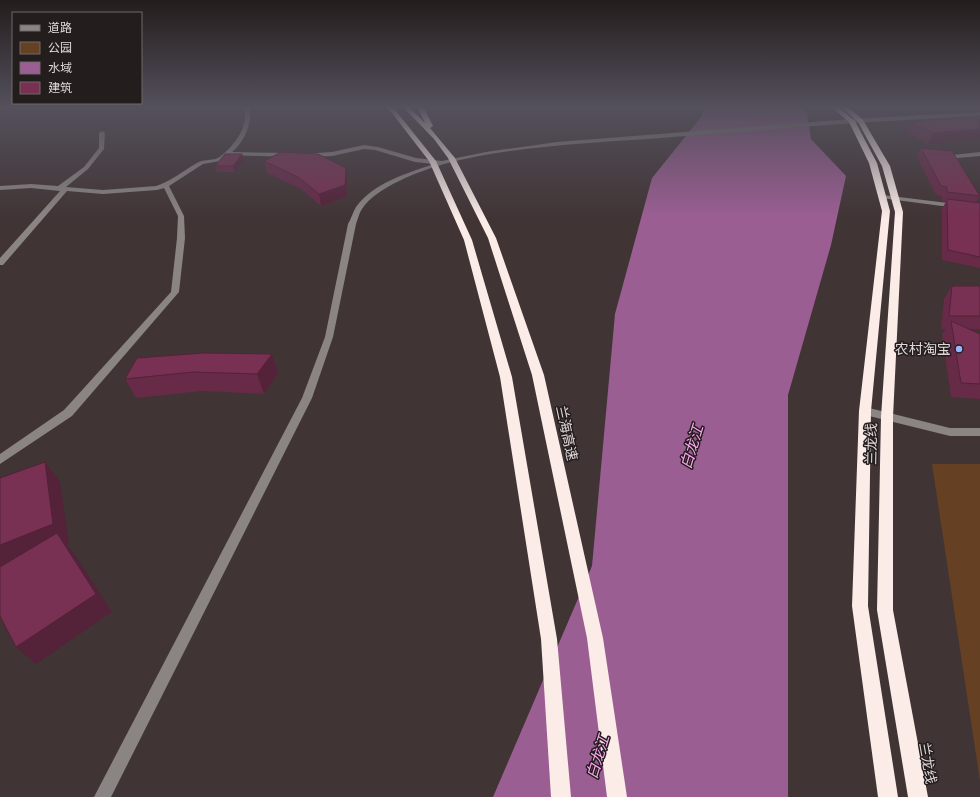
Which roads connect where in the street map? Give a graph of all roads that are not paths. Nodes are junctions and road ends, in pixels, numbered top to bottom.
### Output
1 (102, 143) edge
2 (237, 143) edge
3 (418, 143) edge
4 (440, 143) edge
5 (570, 143) edge
6 (865, 143) edge
7 (226, 154) junction
8 (980, 154) edge
9 (442, 163) junction
10 (961, 171) edge
11 (166, 186) junction
12 (0, 188) edge
13 (62, 189) junction
14 (889, 198) junction
15 (976, 199) edge
16 (980, 207) edge
17 (0, 264) edge
18 (865, 411) junction
19 (887, 416) junction
20 (980, 432) edge
21 (0, 460) edge
22 (102, 797) edge
23 (561, 797) edge
24 (617, 797) edge
25 (888, 797) edge
26 (918, 797) edge

1 - 13 street
2 - 7 street
3 - 23 highway
4 - 24 highway, 兰海高速
5 - 9 street
6 - 14 highway, 兰龙线
7 - 9 street
7 - 11 street
8 - 10 street
9 - 22 street
11 - 13 street
11 - 21 street
12 - 13 street
13 - 17 street
14 - 16 street
14 - 18 highway, 兰龙线
14 - 19 highway, 兰龙线
15 - 16 street
18 - 19 street
18 - 25 highway, 兰龙线
19 - 20 street
19 - 26 highway, 兰龙线

